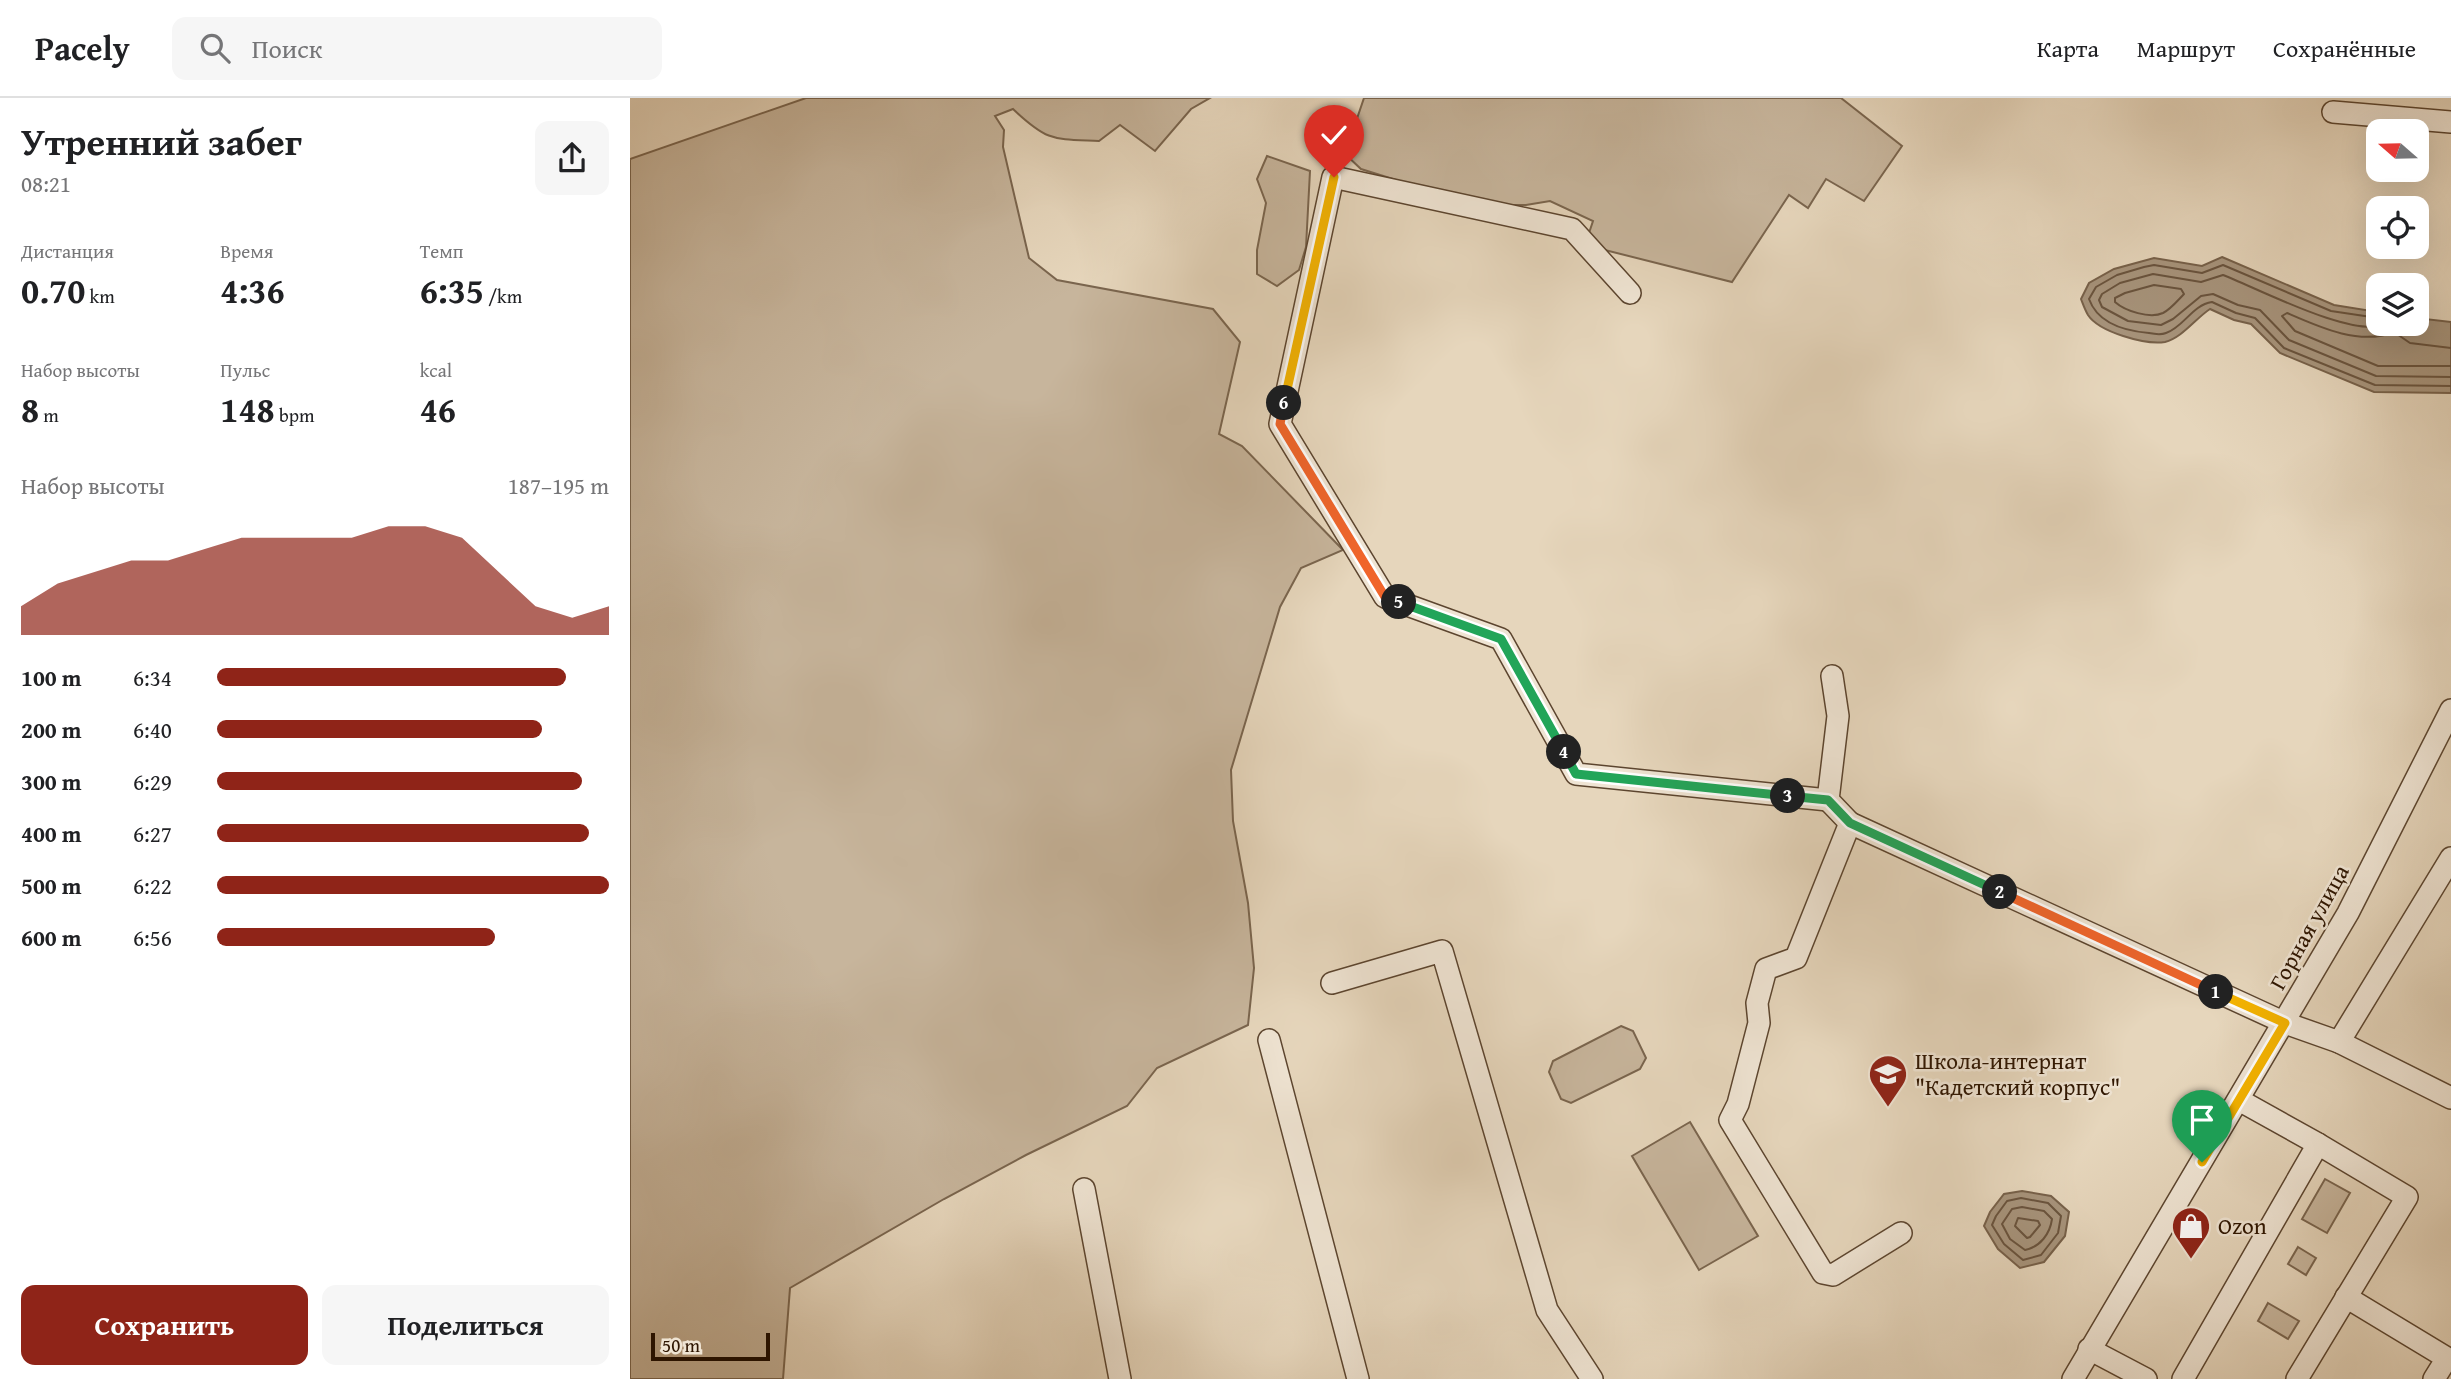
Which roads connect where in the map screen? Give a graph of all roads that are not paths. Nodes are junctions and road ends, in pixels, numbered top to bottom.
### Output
1 (2333, 112) dead end
2 (2451, 122) edge
3 (1630, 293) dead end
4 (1832, 676) dead end
5 (2451, 710) edge
6 (1828, 800) junction
7 (1850, 823) junction
8 (2451, 858) edge
9 (1332, 983) dead end
10 (2285, 1023) junction
11 (1269, 1040) dead end
12 (2339, 1042) junction
13 (2451, 1098) edge
14 (2239, 1100) junction
15 (2318, 1144) junction
16 (1084, 1189) dead end
17 (1901, 1233) dead end
18 (2346, 1297) junction
19 (2089, 1349) junction
20 (1120, 1379) edge
21 (1358, 1379) edge
22 (1592, 1379) edge
23 (2073, 1379) edge
24 (2146, 1379) edge
25 (2183, 1379) edge
26 (2297, 1379) edge
27 (2434, 1379) edge

1 - 2 street
3 - 6 street
4 - 6 street
5 - 10 street, Горная улица
6 - 7 street
7 - 10 street
7 - 17 street
8 - 12 street
9 - 22 street
10 - 12 street
10 - 14 street, Горная улица
11 - 21 street
12 - 13 street
14 - 15 street
14 - 19 street, Горная улица
15 - 18 street
15 - 25 street
16 - 20 street
18 - 26 street
18 - 27 street
19 - 23 street, Горная улица
19 - 24 street

